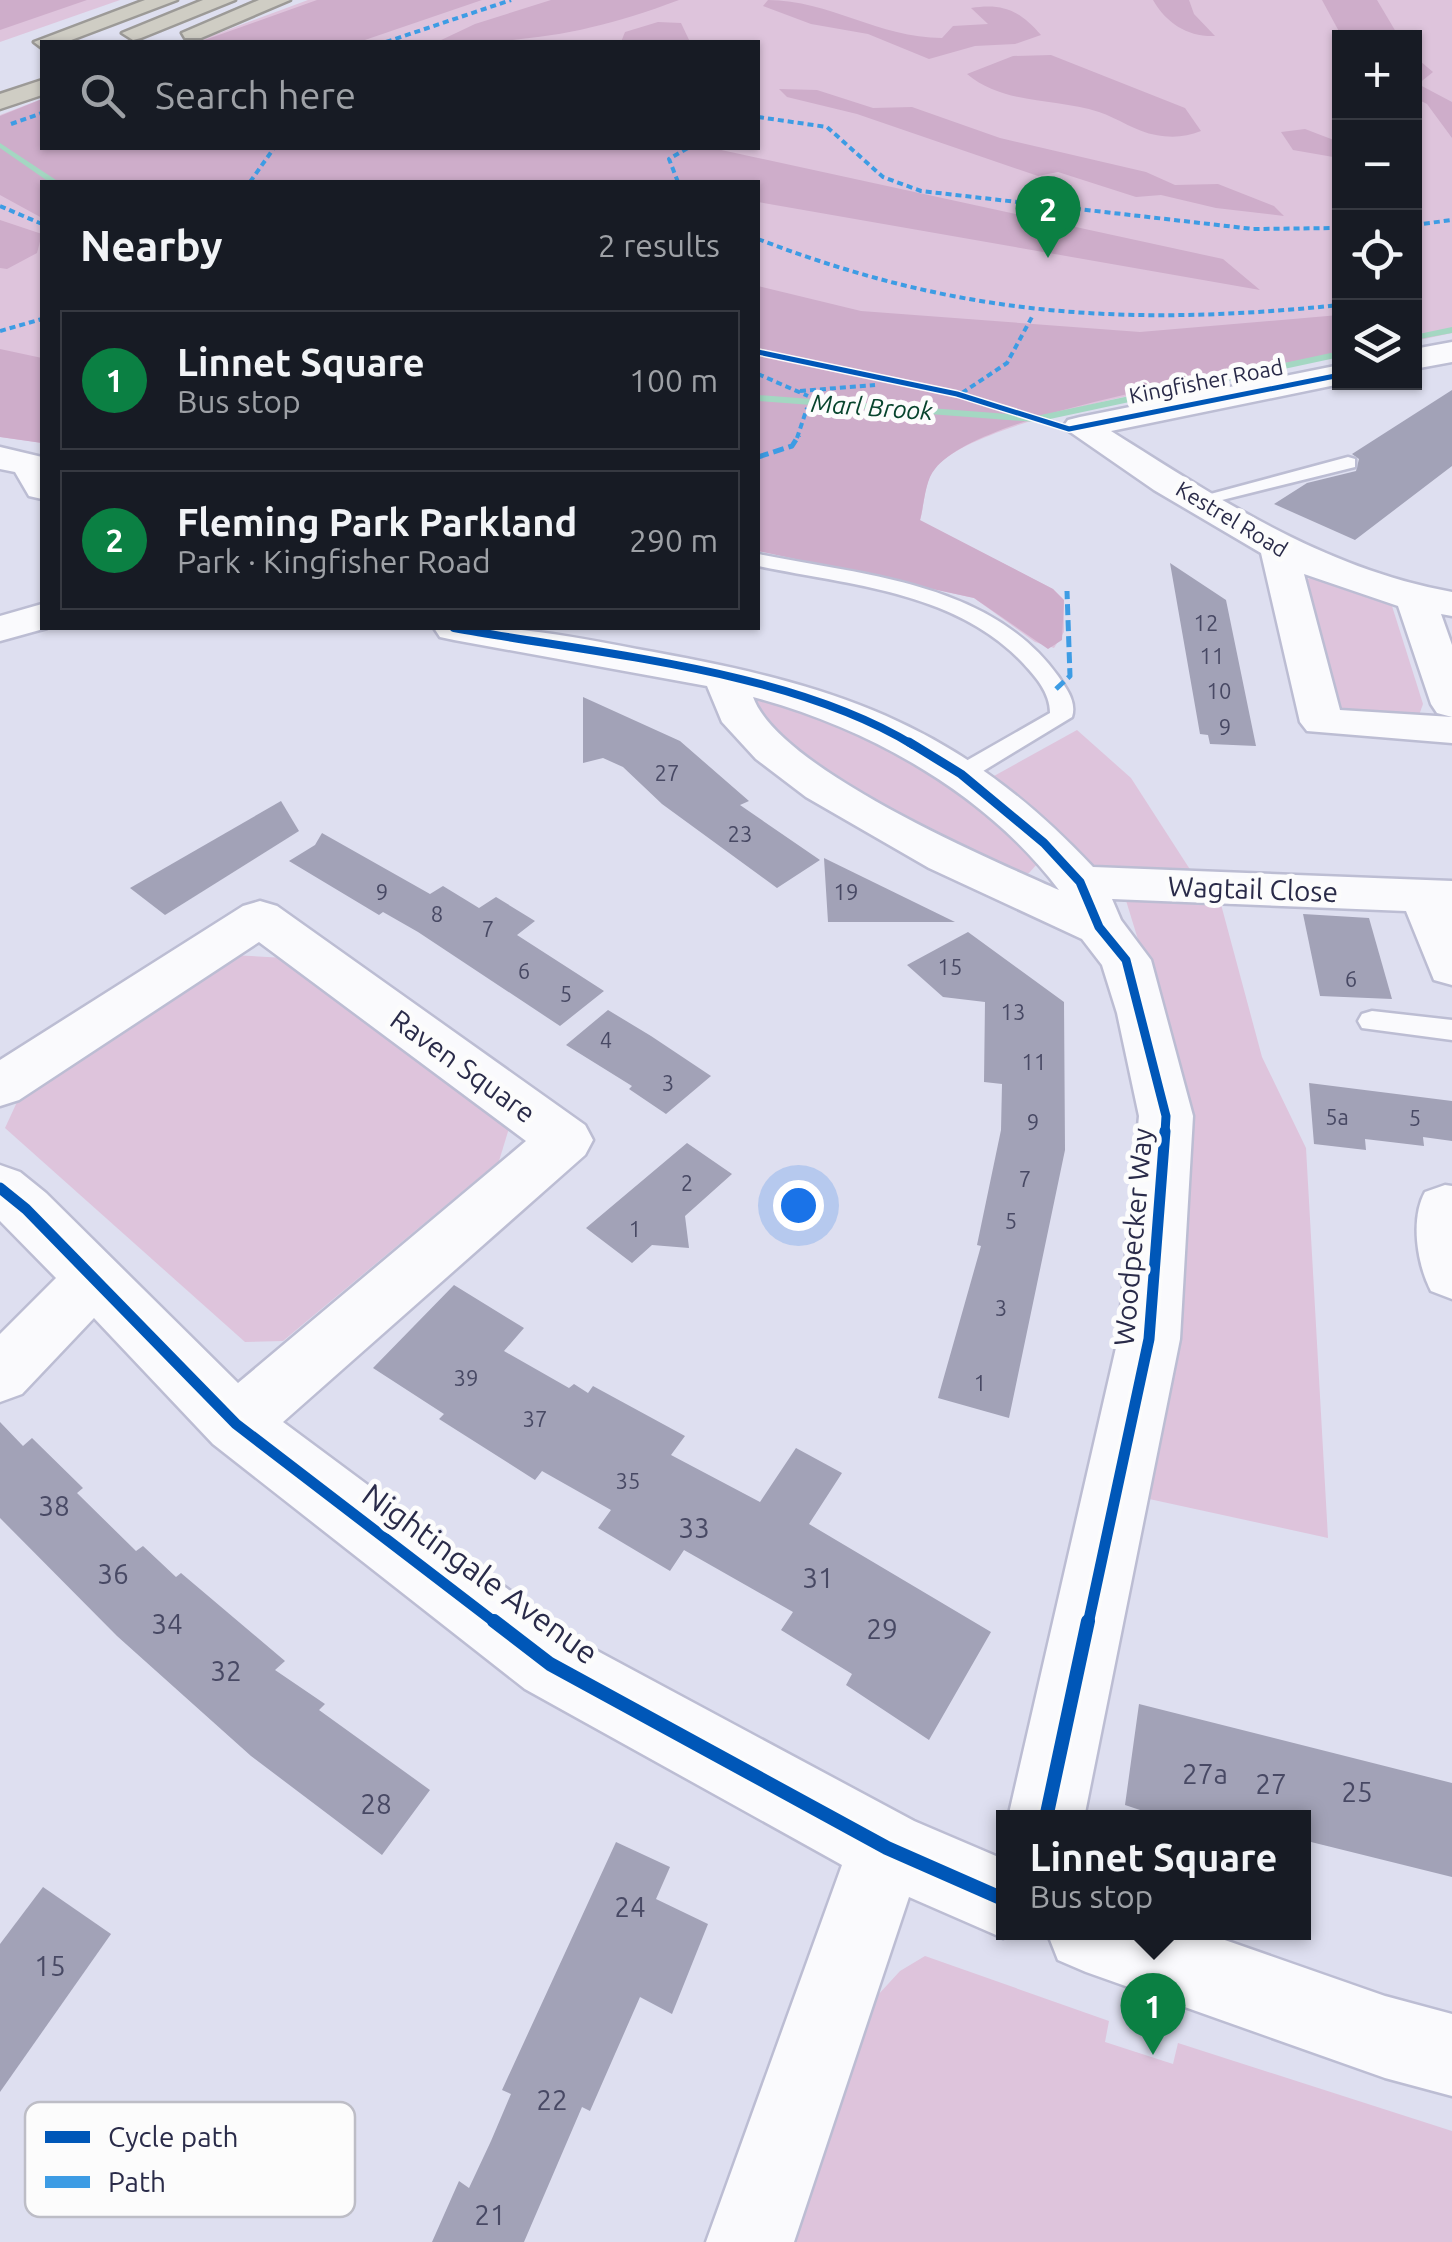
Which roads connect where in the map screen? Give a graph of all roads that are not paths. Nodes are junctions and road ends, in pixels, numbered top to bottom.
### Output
1 (166, 0) edge
2 (224, 0) edge
3 (279, 0) edge
4 (65, 40) edge
5 (114, 40) edge
6 (170, 40) edge
7 (40, 50) edge
8 (0, 81) edge
9 (40, 88) edge
10 (0, 102) edge
11 (1452, 352) edge
12 (1422, 358) edge
13 (1332, 376) edge
14 (1080, 427) joint
15 (1348, 464) dead end
16 (1198, 500) junction
17 (1279, 550) junction
18 (760, 560) edge
19 (1434, 602) edge
20 (40, 617) edge
21 (0, 628) edge
22 (465, 630) edge
23 (725, 678) junction
24 (1452, 704) edge
25 (1452, 730) edge
26 (961, 774) junction
27 (1439, 896) edge
28 (1090, 905) junction
29 (1452, 968) edge
30 (1372, 1021) dead end
31 (1452, 1030) edge
32 (0, 1086) edge
33 (0, 1188) edge
34 (1452, 1209) edge
35 (1452, 1274) edge
36 (93, 1279) junction
37 (0, 1374) edge
38 (236, 1424) junction
39 (1048, 1810) edge
40 (887, 1848) junction
41 (996, 1896) edge
42 (1109, 1940) edge
43 (1452, 2055) edge
44 (750, 2242) edge

1 - 4 highway
2 - 5 highway
3 - 6 highway
7 - 8 highway
9 - 10 highway
11 - 12 street
13 - 14 street, Kingfisher Road
14 - 16 street, Kestrel Road
15 - 16 lane
16 - 17 street, Kestrel Road
17 - 19 street, Kestrel Road
17 - 25 street
18 - 26 lane
19 - 24 street
20 - 21 street
22 - 23 street, Woodpecker Way
23 - 26 street, Woodpecker Way
23 - 28 street, Woodpecker Way
26 - 28 street, Woodpecker Way
27 - 28 street, Wagtail Close
27 - 29 street, Wagtail Close
28 - 39 street, Woodpecker Way
30 - 31 lane
32 - 38 street, Raven Square
33 - 36 street, Nightingale Avenue
34 - 35 street
36 - 37 street
36 - 38 street, Nightingale Avenue
38 - 40 street, Nightingale Avenue
40 - 41 street, Nightingale Avenue
40 - 44 street
42 - 43 street

